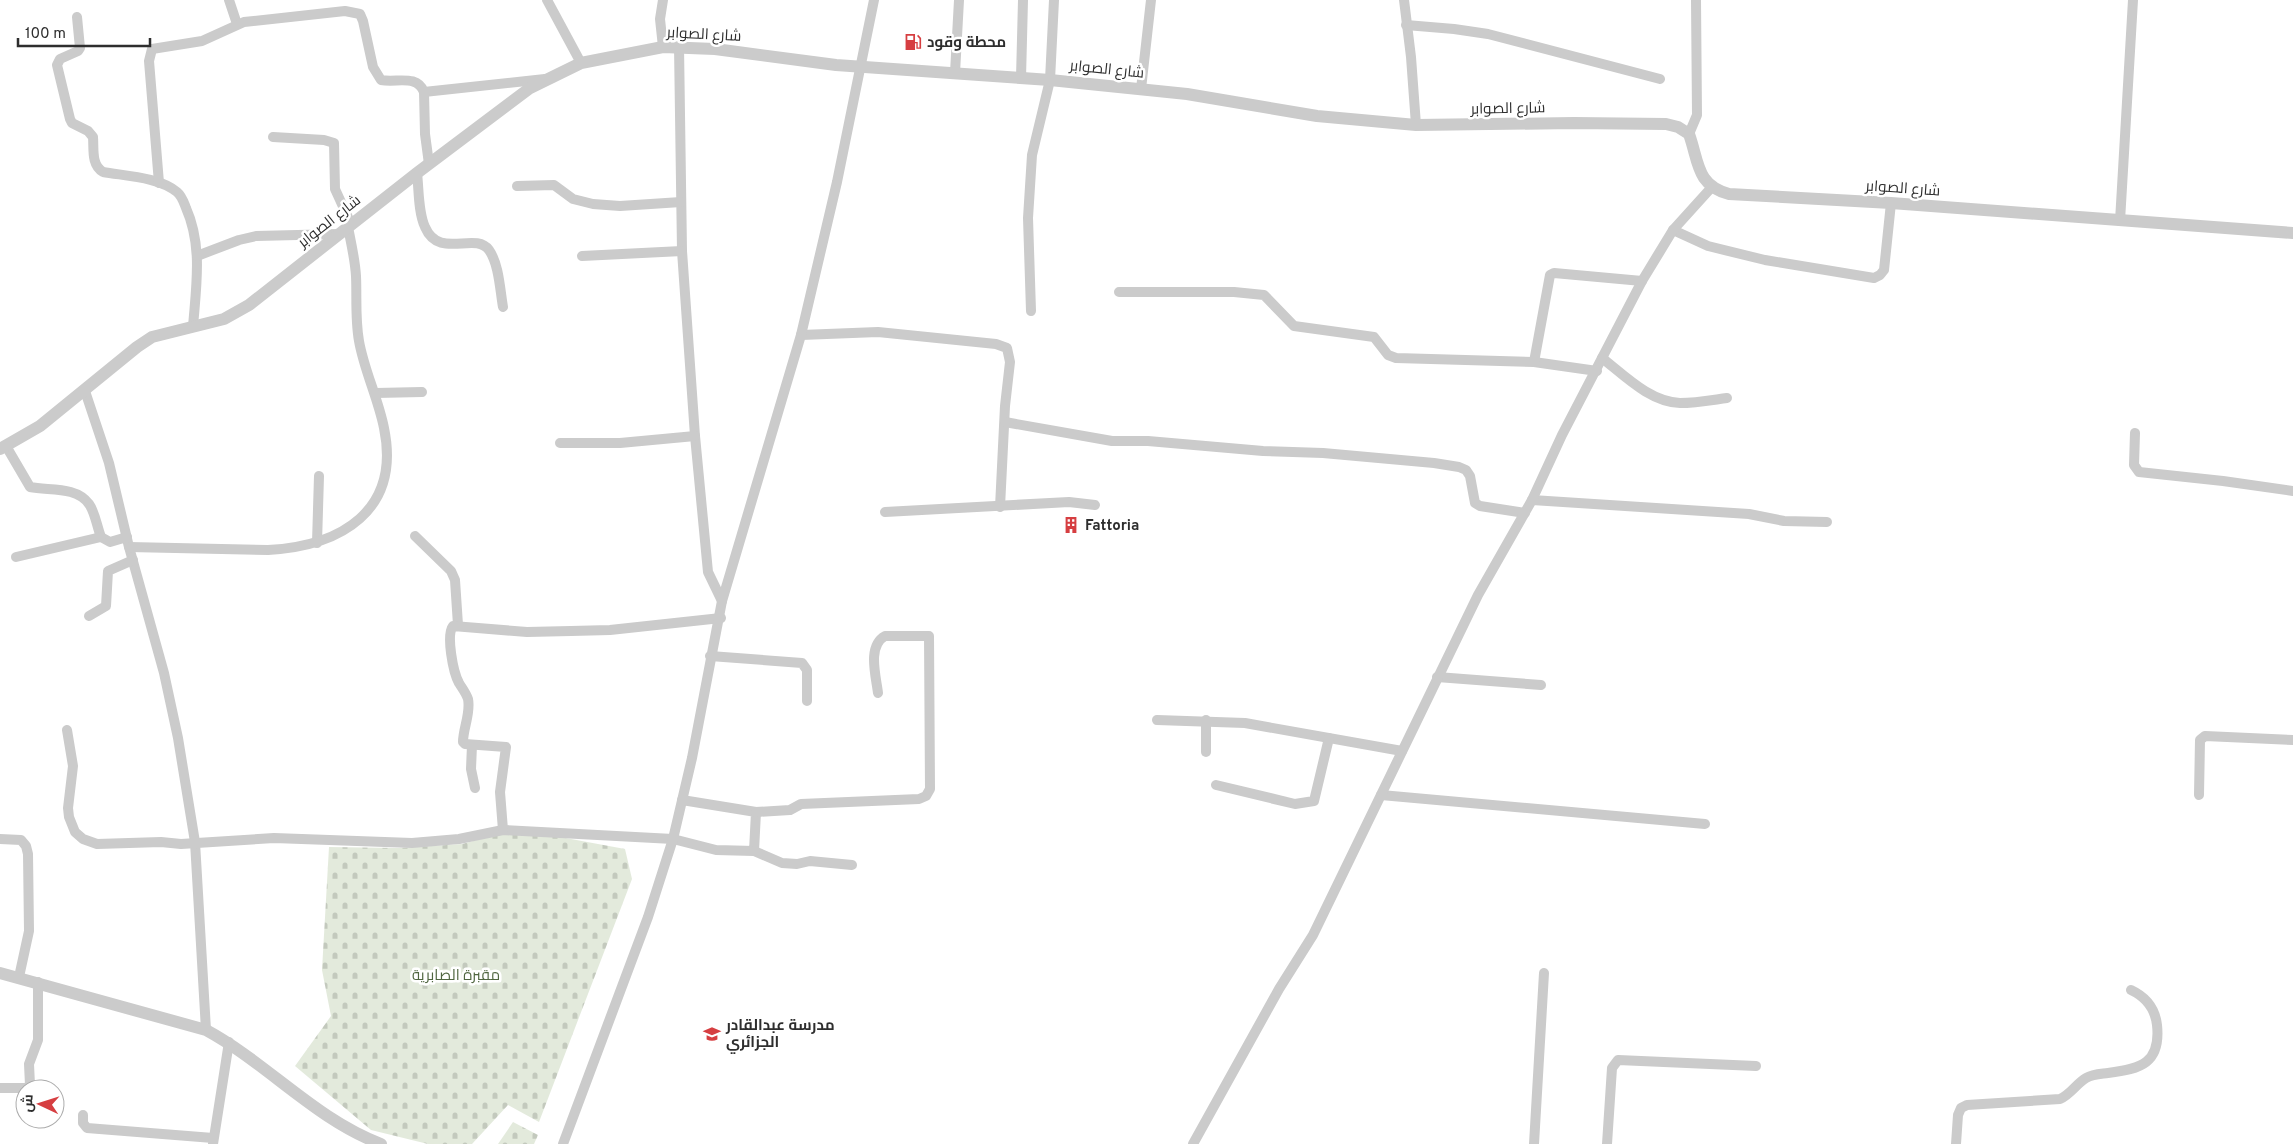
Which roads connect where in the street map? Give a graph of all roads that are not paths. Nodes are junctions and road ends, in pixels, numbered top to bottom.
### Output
1 (229, 0) edge
2 (547, 0) edge
3 (662, 0) edge
4 (874, 0) edge
5 (959, 0) edge
6 (1021, 0) edge
7 (1054, 0) edge
8 (1151, 0) edge
9 (1404, 0) edge
10 (1696, 0) edge
11 (2133, 0) edge
12 (77, 17) dead end
13 (237, 24) junction
14 (1406, 25) junction
15 (678, 46) junction
16 (663, 47) junction
17 (582, 63) junction
18 (859, 66) junction
19 (955, 73) junction
20 (546, 78) junction
21 (1021, 78) junction
22 (1660, 79) dead end
23 (1050, 80) junction
24 (1142, 89) junction
25 (424, 92) junction
26 (1416, 125) junction
27 (1689, 134) junction
28 (273, 138) dead end
29 (429, 164) junction
30 (417, 173) junction
31 (159, 183) junction
32 (518, 186) dead end
33 (1711, 188) junction
34 (681, 202) junction
35 (1891, 203) junction
36 (2120, 221) junction
37 (346, 228) junction
38 (1674, 230) junction
39 (2293, 233) edge
40 (682, 251) junction
41 (197, 256) junction
42 (582, 256) dead end
43 (1642, 281) junction
44 (1119, 292) dead end
45 (503, 306) dead end
46 (1031, 311) dead end
47 (193, 327) junction
48 (801, 335) junction
49 (1602, 358) junction
50 (1534, 362) junction
51 (1597, 370) junction
52 (85, 391) junction
53 (422, 392) dead end
54 (376, 393) junction
55 (1727, 398) dead end
56 (1005, 422) junction
57 (2135, 433) dead end
58 (695, 436) junction
59 (560, 443) dead end
60 (3, 447) edge
61 (319, 476) dead end
62 (2293, 491) edge
63 (1532, 500) junction
64 (1095, 505) dead end
65 (1000, 507) junction
66 (885, 512) dead end
67 (1525, 513) junction
68 (1827, 522) dead end
69 (415, 536) dead end
70 (101, 537) junction
71 (128, 542) junction
72 (317, 543) junction
73 (16, 557) dead end
74 (133, 560) junction
75 (722, 601) junction
76 (89, 616) dead end
77 (721, 618) junction
78 (458, 626) junction
79 (710, 656) junction
80 (1437, 677) junction
81 (1541, 685) dead end
82 (878, 693) dead end
83 (807, 701) dead end
84 (1157, 720) dead end
85 (1206, 720) junction
86 (67, 730) dead end
87 (1329, 738) junction
88 (2293, 740) edge
89 (472, 744) junction
90 (1402, 751) junction
91 (1206, 752) dead end
92 (1216, 785) dead end
93 (475, 788) dead end
94 (1381, 795) junction
95 (2199, 795) dead end
96 (682, 800) junction
97 (756, 812) junction
98 (1705, 824) dead end
99 (504, 830) junction
100 (0, 839) edge
101 (673, 839) junction
102 (196, 842) junction
103 (754, 851) junction
104 (852, 865) dead end
105 (0, 973) edge
106 (1544, 973) dead end
107 (19, 977) junction
108 (38, 982) junction
109 (2131, 990) dead end
110 (206, 1030) junction
111 (228, 1042) junction
112 (1756, 1066) dead end
113 (0, 1088) edge
114 (83, 1115) dead end
115 (213, 1141) edge
116 (381, 1144) edge
117 (563, 1144) edge
118 (1193, 1144) edge
119 (1534, 1144) edge
120 (1607, 1144) edge
121 (1956, 1144) edge

1 - 13 street
2 - 17 street
3 - 16 street
4 - 18 street
5 - 19 street
6 - 21 street
7 - 23 street
8 - 24 street
9 - 14 street
10 - 27 street
11 - 36 street
12 - 31 street
13 - 25 street
13 - 31 street
14 - 22 street
14 - 26 street
15 - 16 street, شارع الصوابر
15 - 18 street, شارع الصوابر
15 - 34 street
16 - 17 street, شارع الصوابر
17 - 20 street, شارع الصوابر
18 - 19 street, شارع الصوابر
18 - 48 street
19 - 21 street, شارع الصوابر
20 - 25 street
20 - 29 street, شارع الصوابر
21 - 23 street, شارع الصوابر
23 - 24 street, شارع الصوابر
23 - 46 street
24 - 26 street, شارع الصوابر
25 - 29 street
26 - 27 street, شارع الصوابر
27 - 33 street
28 - 37 street
29 - 30 street, شارع الصوابر
30 - 37 street, شارع الصوابر
30 - 45 street
31 - 41 street
32 - 34 street
33 - 35 street, شارع الصوابر
33 - 38 street
34 - 40 street
35 - 36 street, شارع الصوابر
35 - 38 street
36 - 39 street, شارع الصوابر
37 - 41 street
37 - 47 street, شارع الصوابر
37 - 54 street
38 - 43 street
40 - 42 street
40 - 58 street
41 - 47 street
43 - 49 street
43 - 50 street
44 - 50 street
47 - 52 street, شارع الصوابر
48 - 56 street
48 - 75 street
49 - 51 street
49 - 55 street
50 - 51 street
51 - 63 street
52 - 60 street, شارع الصوابر
52 - 71 street
53 - 54 street
54 - 72 street
56 - 65 street
56 - 67 street
57 - 62 street
58 - 59 street
58 - 75 street
60 - 70 street
61 - 72 street
63 - 67 street
63 - 68 street
64 - 65 street
65 - 66 street
67 - 80 street
69 - 78 street
70 - 71 street
70 - 73 street
71 - 72 street
71 - 74 street
74 - 76 street
74 - 102 street
75 - 77 street
77 - 78 street
77 - 79 street
78 - 89 street
79 - 83 street
79 - 96 street
80 - 81 street
80 - 90 street
82 - 97 street
84 - 85 street
85 - 87 street
85 - 91 street
86 - 102 street
87 - 90 street
87 - 92 street
88 - 95 street
89 - 93 street
89 - 99 street
90 - 94 street
94 - 98 street
94 - 118 street
96 - 97 street
96 - 101 street
97 - 103 street
99 - 101 street
99 - 102 street
100 - 107 street
101 - 103 street
101 - 117 street
102 - 110 street
103 - 104 street
105 - 107 street
106 - 119 street
107 - 108 street
108 - 110 street
108 - 113 street
109 - 121 street
110 - 111 street
111 - 115 street
111 - 116 street
112 - 120 street
114 - 115 street

